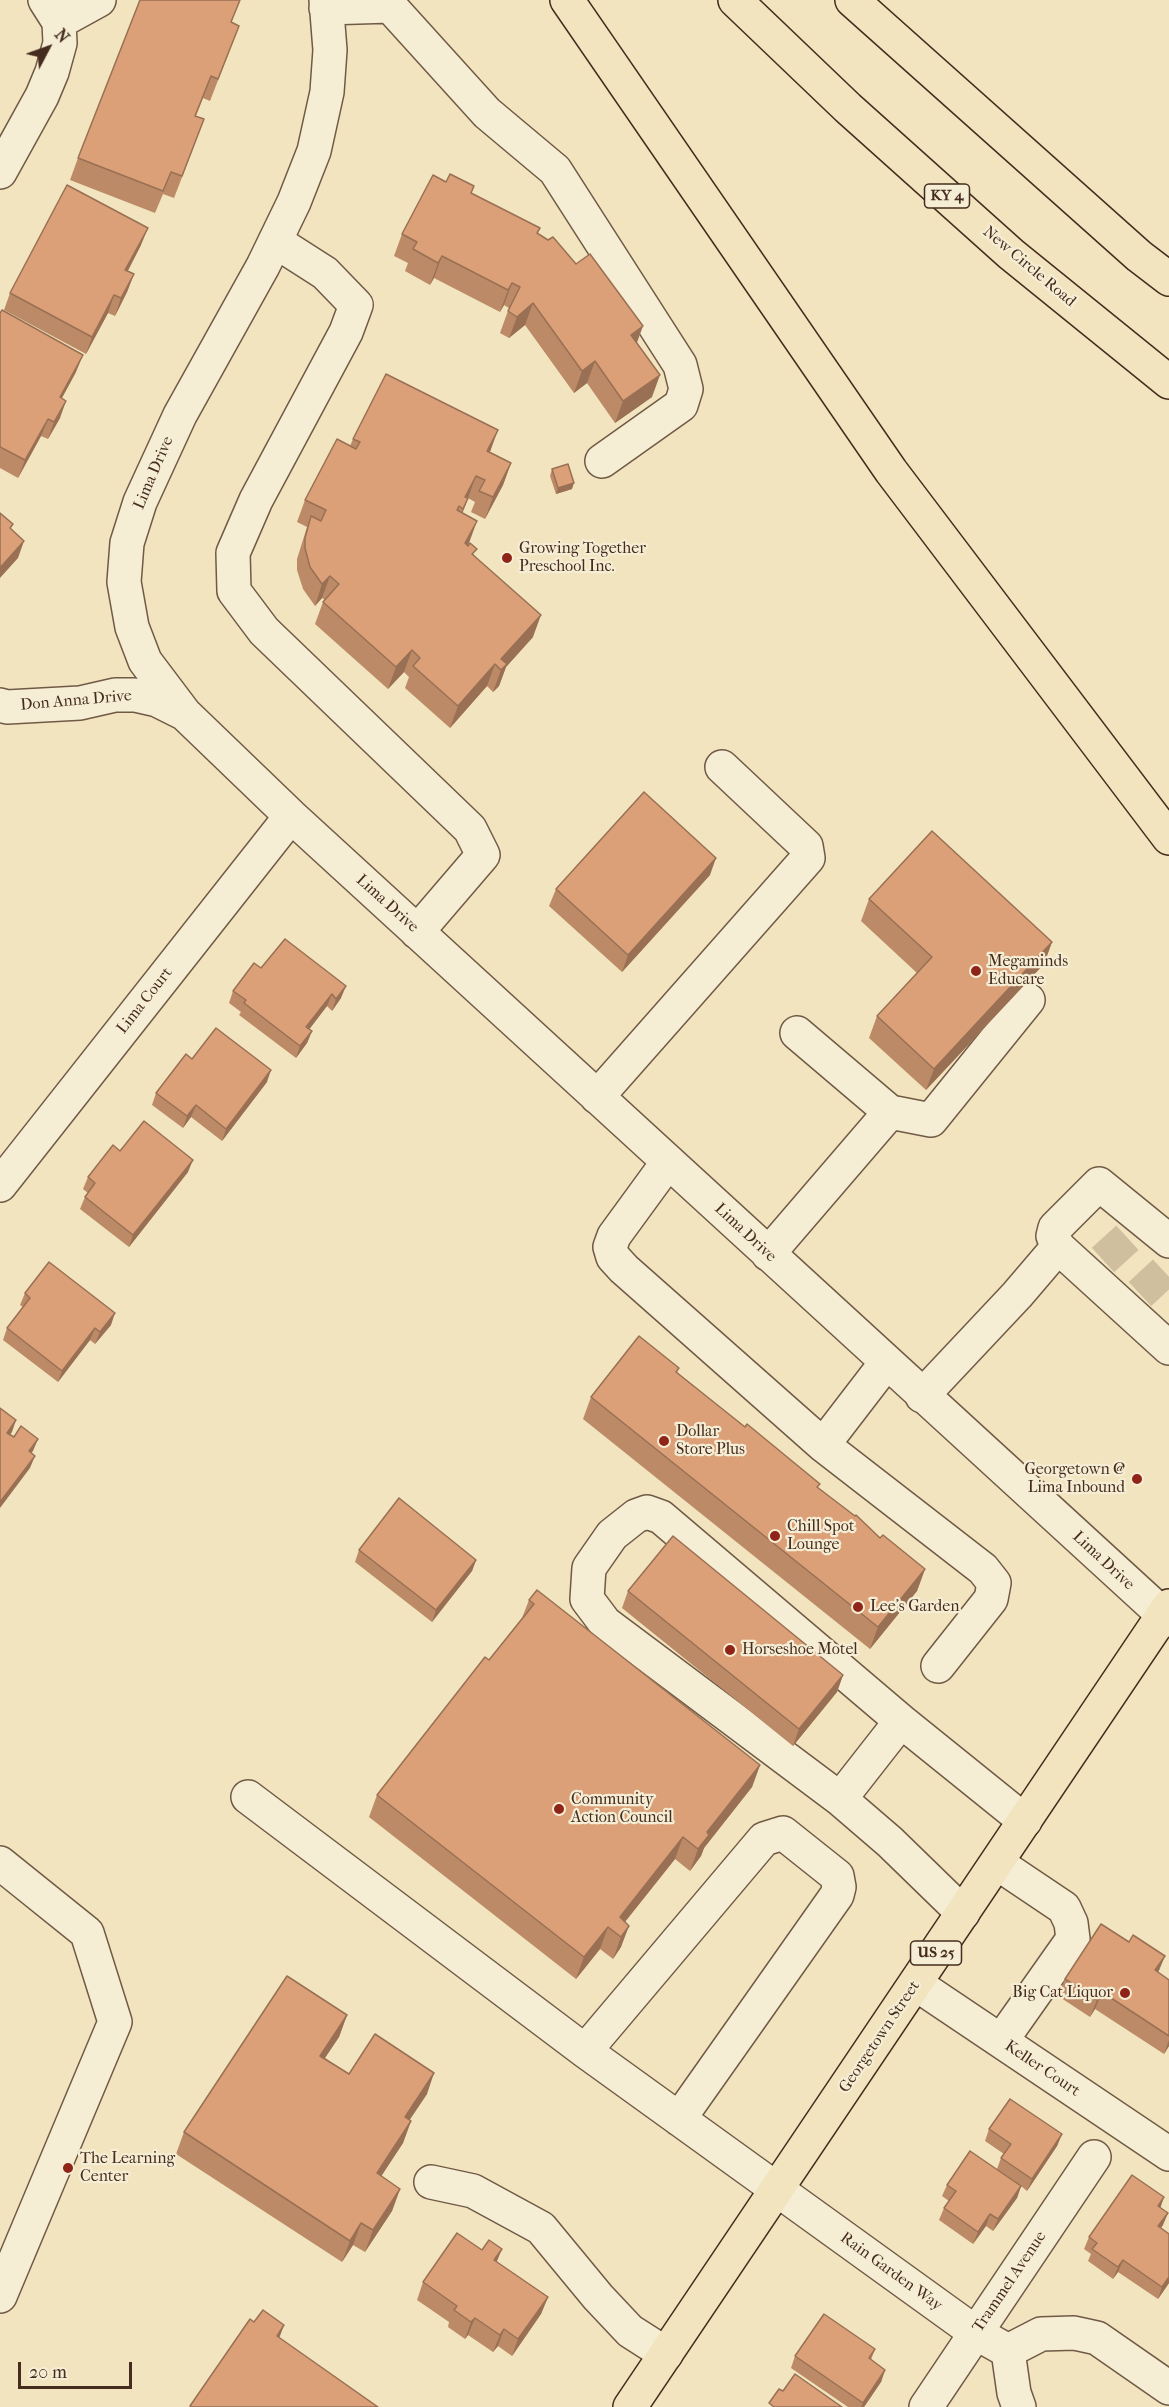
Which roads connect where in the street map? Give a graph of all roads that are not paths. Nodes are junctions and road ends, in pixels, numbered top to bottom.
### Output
1 (99, 0) edge
2 (567, 0) edge
3 (735, 0) edge
4 (852, 0) edge
5 (326, 4) edge
6 (52, 11) edge
7 (0, 172) edge
8 (275, 241) junction
9 (1169, 279) edge
10 (1169, 382) edge
11 (602, 461) dead end
12 (0, 705) edge
13 (185, 714) junction
14 (722, 767) dead end
15 (291, 816) junction
16 (1169, 838) edge
17 (417, 932) junction
18 (1028, 1000) edge
19 (797, 1033) dead end
20 (597, 1097) junction
21 (890, 1112) junction
22 (668, 1162) junction
23 (0, 1185) edge
24 (1150, 1230) edge
25 (1058, 1247) junction
26 (768, 1254) junction
27 (1169, 1348) edge
28 (886, 1363) junction
29 (922, 1396) junction
30 (823, 1445) junction
31 (1167, 1614) edge
32 (938, 1666) dead end
33 (902, 1720) junction
34 (248, 1797) dead end
35 (840, 1799) junction
36 (1025, 1821) junction
37 (0, 1863) edge
38 (997, 1863) junction
39 (963, 1913) junction
40 (915, 1984) junction
41 (1001, 2041) junction
42 (585, 2051) junction
43 (679, 2119) junction
44 (1169, 2154) edge
45 (1094, 2157) dead end
46 (431, 2182) dead end
47 (777, 2190) junction
48 (1, 2293) edge
49 (976, 2333) junction
50 (1008, 2351) junction
51 (666, 2354) junction
52 (1169, 2388) edge
53 (630, 2407) edge
54 (926, 2407) edge
55 (1019, 2407) edge

1 - 6 street
2 - 16 main road
3 - 10 main road, New Circle Road / KY 4
4 - 9 main road
5 - 8 street, Lima Drive
5 - 11 street
6 - 7 street
8 - 13 street, Lima Drive
8 - 17 street
12 - 13 street, Don Anna Drive
13 - 15 street, Lima Drive
14 - 20 street
15 - 17 street, Lima Drive
15 - 23 street, Lima Court
17 - 20 street, Lima Drive
18 - 21 street
19 - 21 street
20 - 22 street, Lima Drive
21 - 26 street
22 - 26 street, Lima Drive
22 - 30 street
24 - 25 street
25 - 27 street
25 - 29 street
26 - 28 street, Lima Drive
28 - 29 street, Lima Drive
28 - 30 street
29 - 31 street, Lima Drive
30 - 32 street
31 - 36 main road, Georgetown Street / US 25
33 - 35 street
33 - 35 street
33 - 36 street
34 - 42 street, Rain Garden Way
35 - 39 street
36 - 38 main road, Georgetown Street / US 25
37 - 48 street
38 - 39 main road, Georgetown Street / US 25
38 - 41 street
39 - 40 main road, Georgetown Street / US 25
40 - 41 street, Keller Court
40 - 47 main road, Georgetown Street / US 25
41 - 44 street, Keller Court
42 - 43 street, Rain Garden Way
42 - 43 street
43 - 47 street, Rain Garden Way
45 - 49 street, Trammel Avenue
46 - 51 street
47 - 49 street, Rain Garden Way
47 - 51 main road, Georgetown Street / US 25
49 - 50 street, Rain Garden Way
49 - 54 street, Trammel Avenue
50 - 52 street
50 - 55 street
51 - 53 main road, Georgetown Street / US 25

